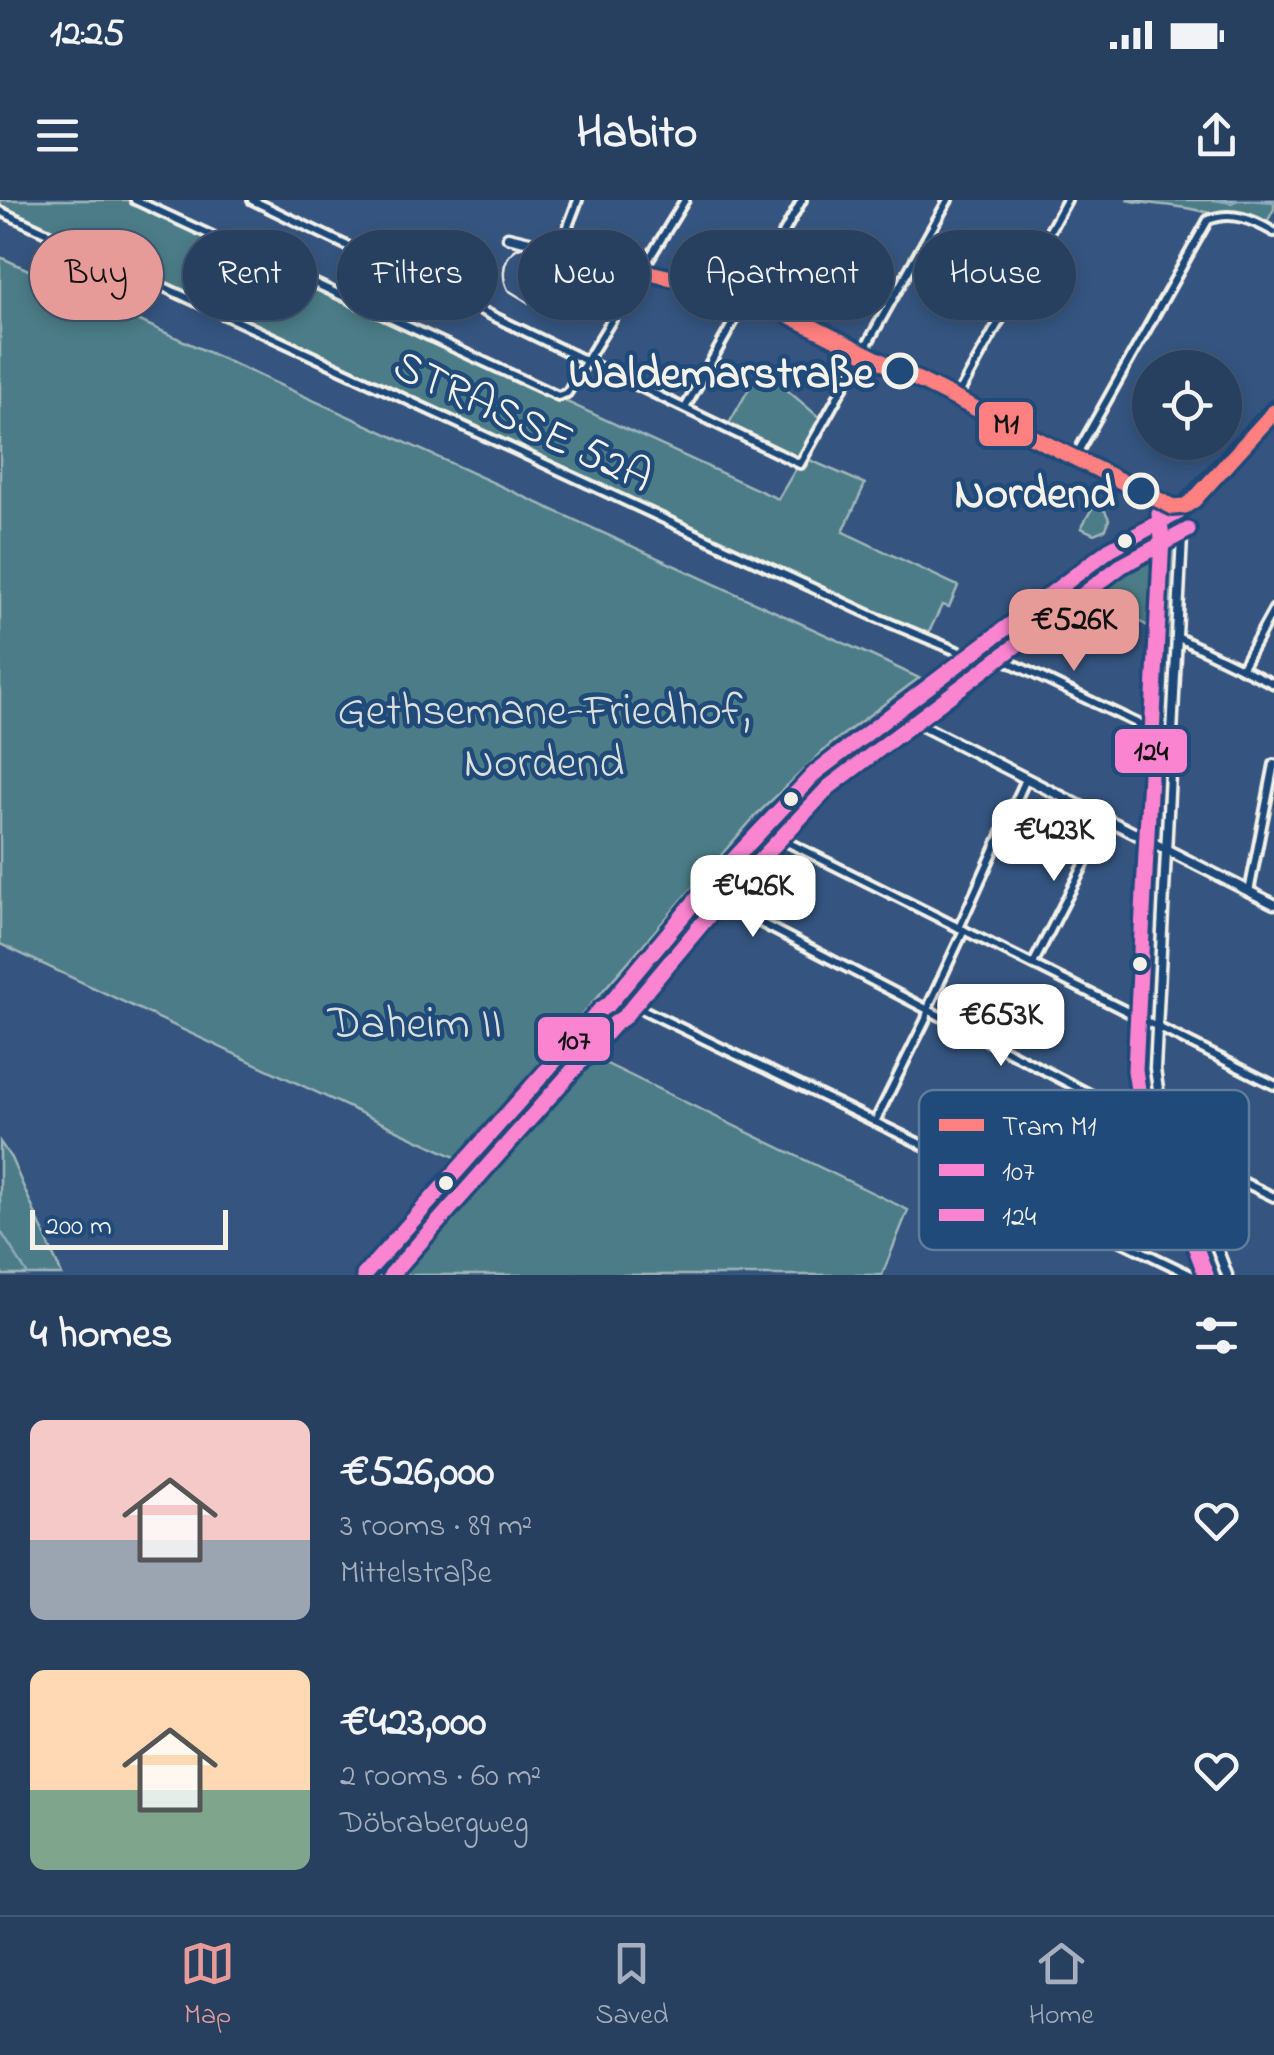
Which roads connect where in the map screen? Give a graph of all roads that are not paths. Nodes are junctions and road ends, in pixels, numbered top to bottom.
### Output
1 (135, 200) edge
2 (252, 200) edge
3 (578, 200) edge
4 (685, 200) edge
5 (802, 200) edge
6 (948, 200) edge
7 (1067, 200) edge
8 (0, 211) edge
9 (567, 230) edge
10 (785, 230) edge
11 (1274, 232) edge
12 (508, 236) dead end
13 (518, 239) edge
14 (650, 258) edge
15 (612, 320) edge
16 (734, 320) edge
17 (804, 320) edge
18 (865, 350) junction
19 (588, 360) junction
20 (957, 397) junction
21 (684, 408) junction
22 (1274, 410) edge
23 (1075, 456) junction
24 (1179, 512) junction
25 (1274, 609) edge
26 (1177, 636) junction
27 (982, 646) junction
28 (966, 658) junction
29 (1242, 667) junction
30 (1274, 684) edge
31 (895, 712) junction
32 (1170, 740) junction
33 (1274, 764) edge
34 (1026, 779) junction
35 (1107, 820) junction
36 (760, 829) junction
37 (1164, 849) junction
38 (1249, 892) junction
39 (702, 893) junction
40 (1274, 904) edge
41 (962, 929) junction
42 (1033, 964) junction
43 (612, 1000) junction
44 (928, 1011) junction
45 (1156, 1026) junction
46 (1274, 1086) edge
47 (1082, 1090) edge
48 (1160, 1090) edge
49 (875, 1122) junction
50 (919, 1143) edge
51 (469, 1162) junction
52 (1249, 1185) edge
53 (1274, 1197) edge
54 (1140, 1250) edge
55 (1218, 1250) edge
56 (364, 1275) edge
57 (374, 1275) edge
58 (1192, 1275) edge
59 (1227, 1275) edge

1 - 19 street
2 - 19 street
3 - 9 street
4 - 14 street
5 - 10 street
6 - 18 street
7 - 20 street
8 - 28 street, STRASSE 52A
11 - 23 street
12 - 13 street
15 - 19 street
16 - 21 street
17 - 18 street
18 - 20 street
18 - 21 street
19 - 21 street
20 - 23 street
22 - 24 main road
23 - 24 street
24 - 26 street
24 - 27 main road
25 - 29 street
26 - 29 street
26 - 32 street
27 - 28 main road
27 - 32 street
28 - 31 main road
29 - 30 street
31 - 34 street
31 - 36 main road
32 - 37 street
33 - 38 street
34 - 35 street
34 - 41 street
35 - 37 street
35 - 42 street
36 - 39 main road
36 - 41 street
37 - 38 street
37 - 45 street
38 - 40 street
39 - 43 main road
39 - 44 street
41 - 42 street
41 - 44 street
42 - 45 street
43 - 49 street
43 - 51 main road
44 - 47 street
44 - 49 street
45 - 46 street
45 - 48 street
49 - 50 street
51 - 56 main road
51 - 57 main road
52 - 53 street
54 - 58 street
55 - 59 street

